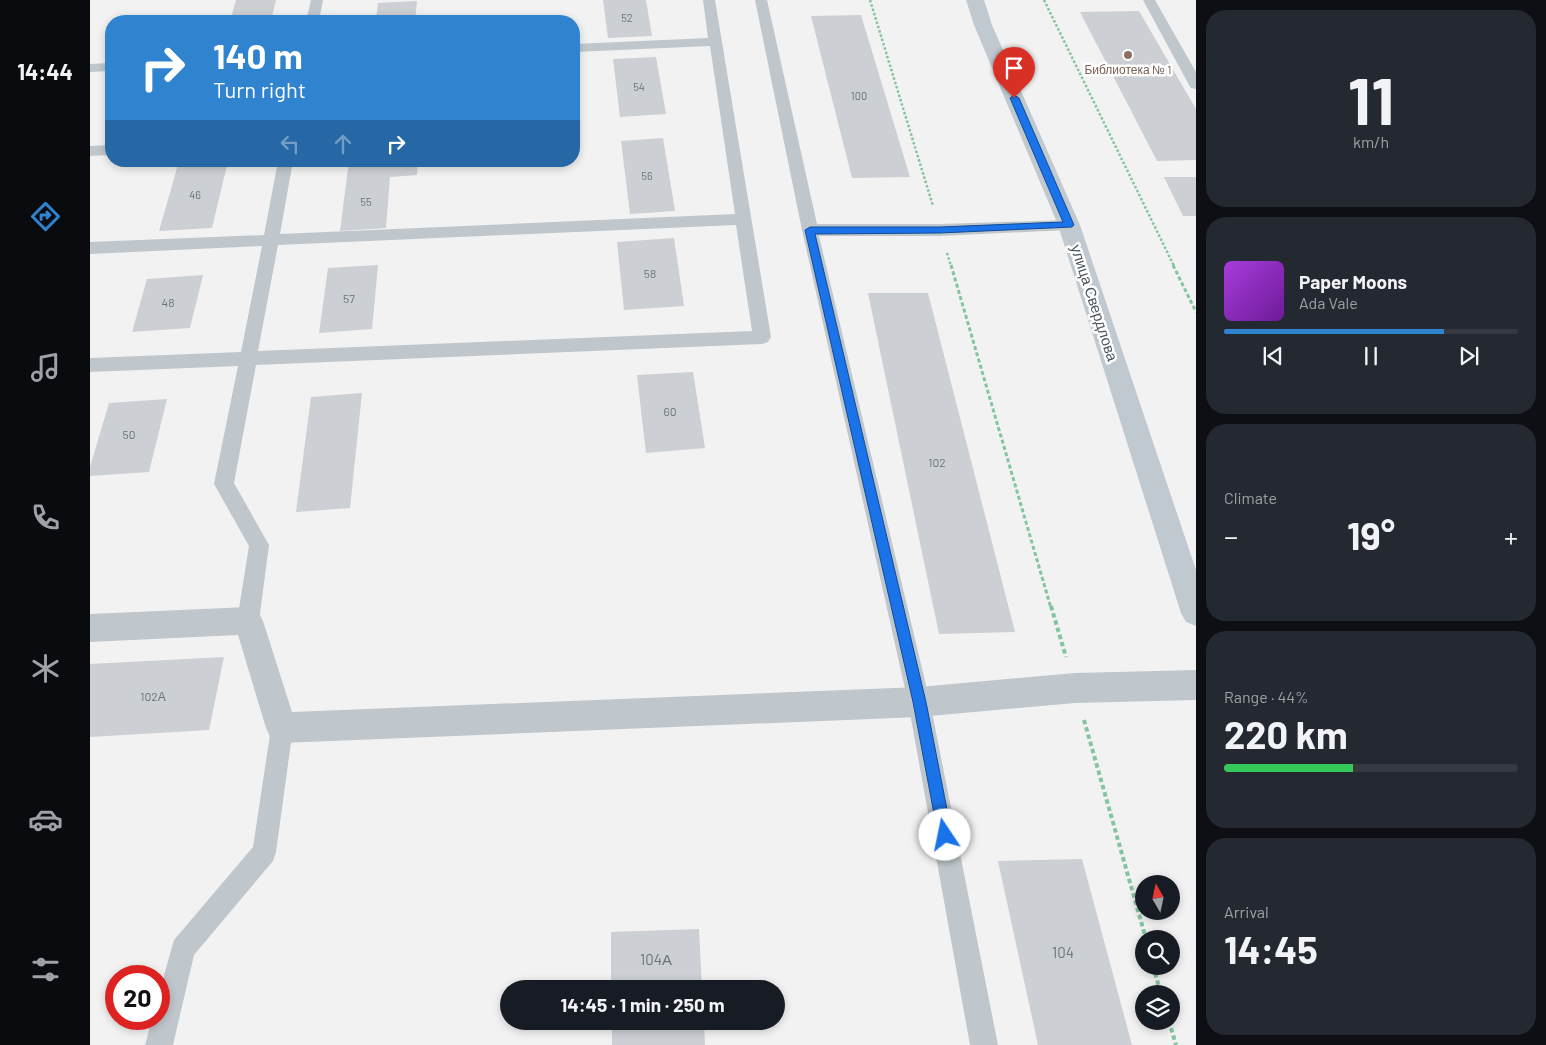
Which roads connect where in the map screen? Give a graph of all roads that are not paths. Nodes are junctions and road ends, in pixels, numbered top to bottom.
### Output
1 (317, 0) edge
2 (709, 0) edge
3 (761, 0) edge
4 (975, 0) edge
5 (1148, 0) edge
6 (314, 15) edge
7 (716, 42) junction
8 (580, 48) edge
9 (1176, 51) junction
10 (1196, 51) edge
11 (105, 67) edge
12 (90, 68) edge
13 (1196, 85) edge
14 (105, 150) edge
15 (90, 151) edge
16 (285, 167) edge
17 (744, 219) junction
18 (1069, 225) junction
19 (810, 230) junction
20 (90, 248) edge
21 (90, 365) edge
22 (1188, 563) edge
23 (1196, 613) edge
24 (248, 621) junction
25 (90, 628) edge
26 (1196, 685) edge
27 (920, 702) junction
28 (282, 728) junction
29 (159, 1045) edge
30 (984, 1045) edge

1 - 6 lane
2 - 7 lane
3 - 19 lane
4 - 18 main road, улица Свердлова
5 - 9 lane
7 - 8 lane
7 - 17 lane
9 - 10 lane
9 - 13 lane
11 - 12 lane
14 - 15 lane
16 - 24 lane
17 - 20 lane
17 - 21 lane
18 - 19 lane
18 - 22 main road, улица Свердлова
19 - 27 lane
22 - 23 main road, улица Свердлова
24 - 25 street
24 - 28 street
26 - 27 street
27 - 28 street
27 - 30 lane
28 - 29 lane

